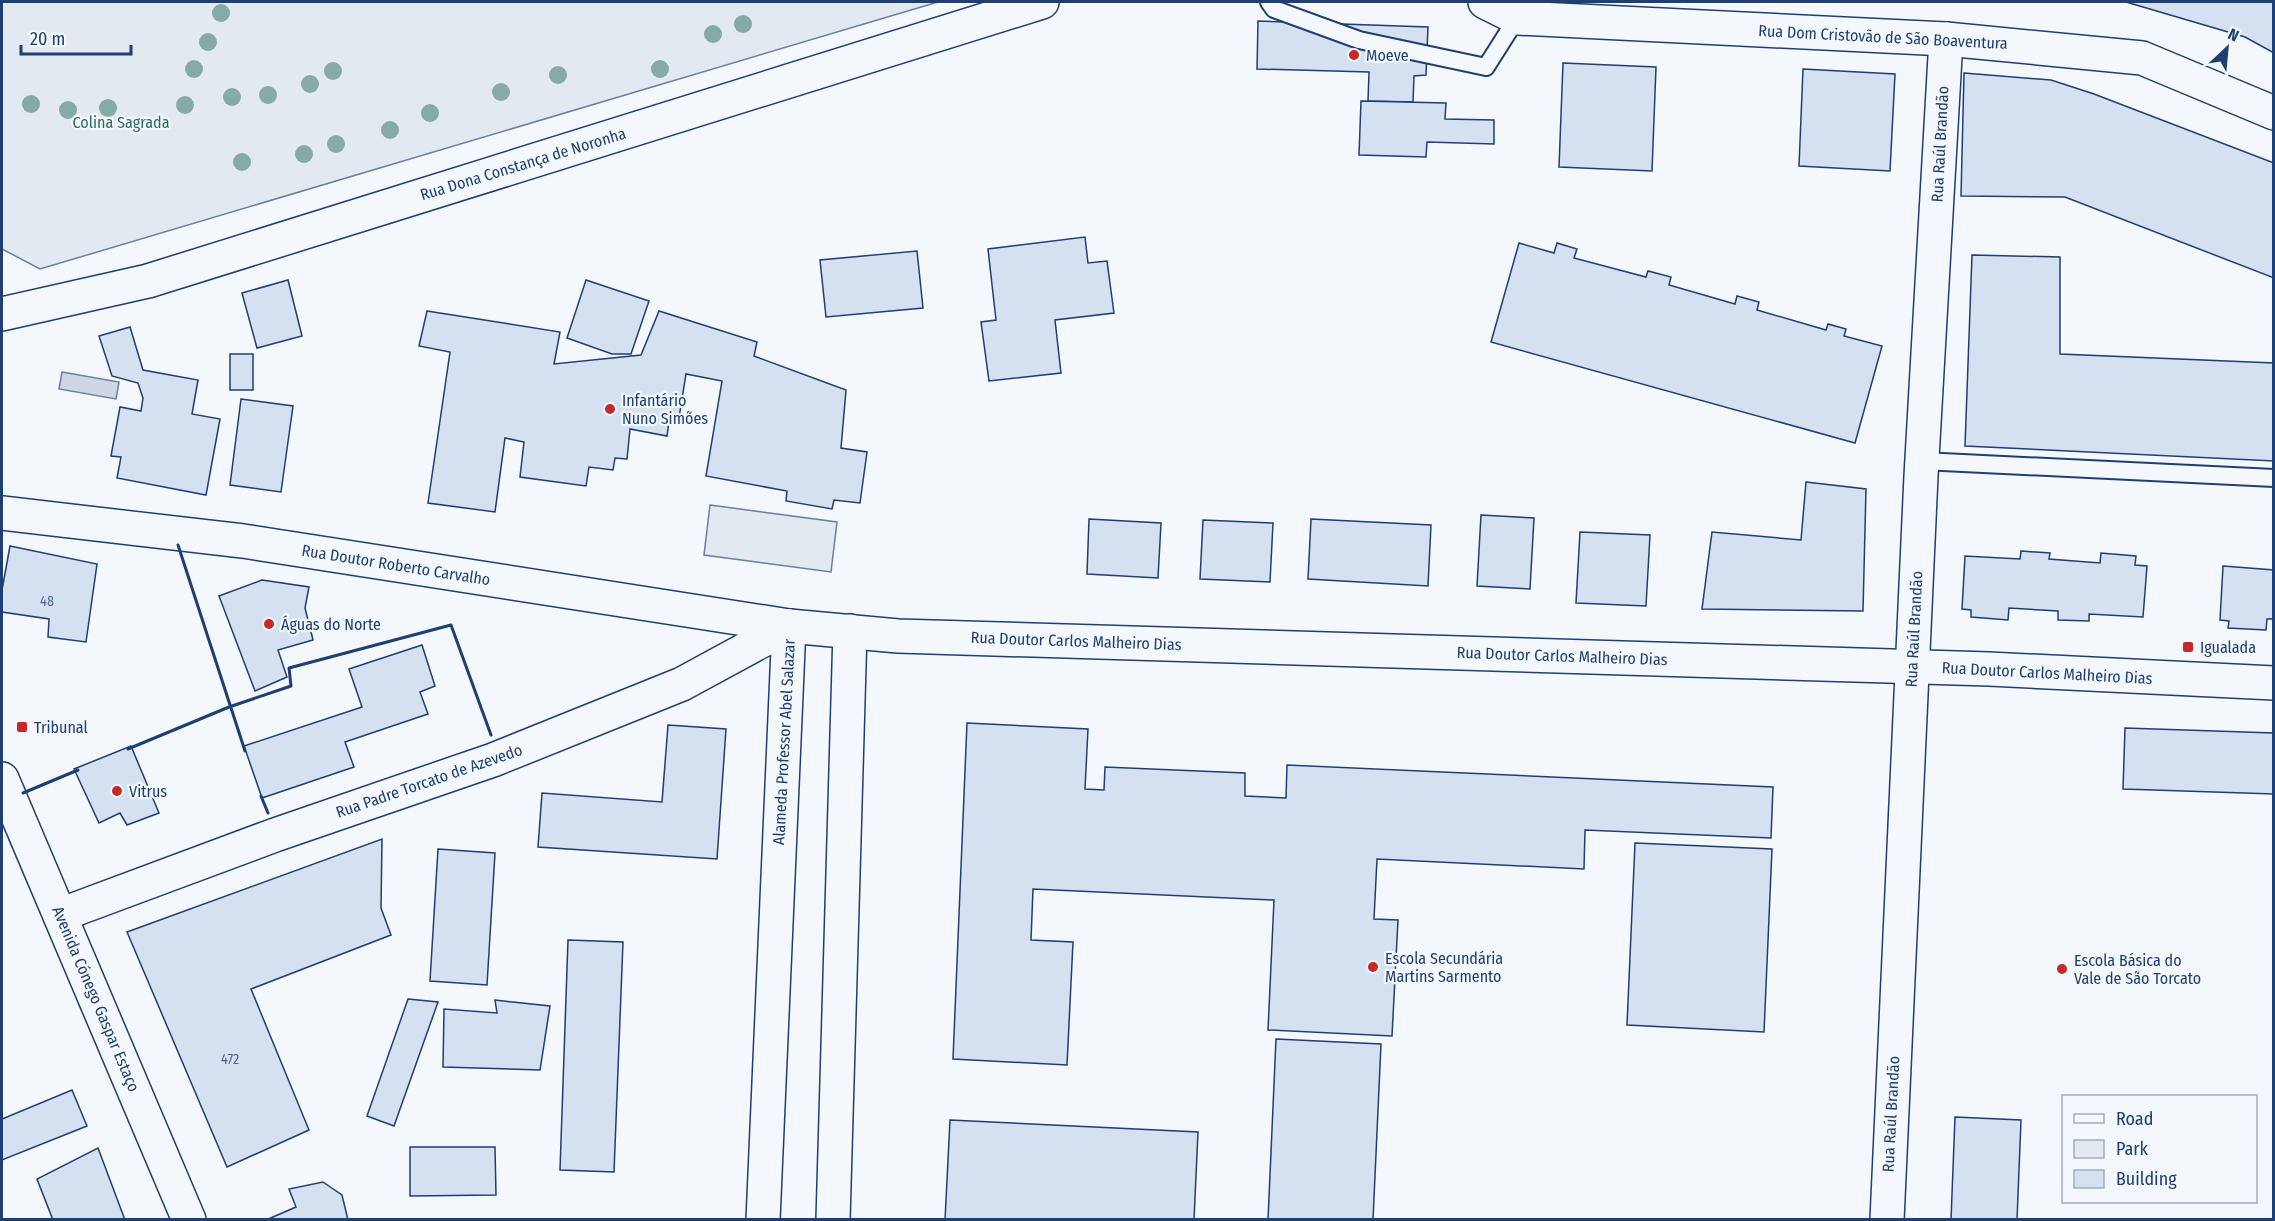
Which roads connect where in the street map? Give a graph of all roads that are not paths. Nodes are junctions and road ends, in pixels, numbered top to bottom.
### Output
1 (1042, 2) edge
2 (1269, 2) edge
3 (1485, 2) edge
4 (1517, 18) junction
5 (1946, 39) junction
6 (2274, 113) edge
7 (2, 314) edge
8 (1922, 461) junction
9 (2274, 478) edge
10 (2, 513) edge
11 (789, 626) junction
12 (850, 631) junction
13 (1912, 667) junction
14 (2274, 683) edge
15 (2, 779) edge
16 (60, 915) junction
17 (189, 1220) edge
18 (763, 1220) edge
19 (833, 1220) edge
20 (1887, 1220) edge

1 - 7 street, Rua Dona Constança de Noronha
2 - 4 lane
3 - 4 street, Rua Dom Cristovão de São Boaventura
4 - 5 street, Rua Dom Cristovão de São Boaventura
5 - 6 street, Rua Dom Cristovão de São Boaventura
5 - 8 street, Rua Raúl Brandão
8 - 9 lane
8 - 13 street, Rua Raúl Brandão
10 - 11 street, Rua Doutor Roberto Carvalho
11 - 12 street, Alameda Professor Abel Salazar
11 - 16 street, Rua Padre Torcato de Azevedo
11 - 18 street, Alameda Professor Abel Salazar
12 - 13 street, Rua Doutor Carlos Malheiro Dias
12 - 19 street
13 - 14 street, Rua Doutor Carlos Malheiro Dias
13 - 20 street, Rua Raúl Brandão
15 - 16 street, Avenida Cónego Gaspar Estaço
16 - 17 street, Avenida Cónego Gaspar Estaço

